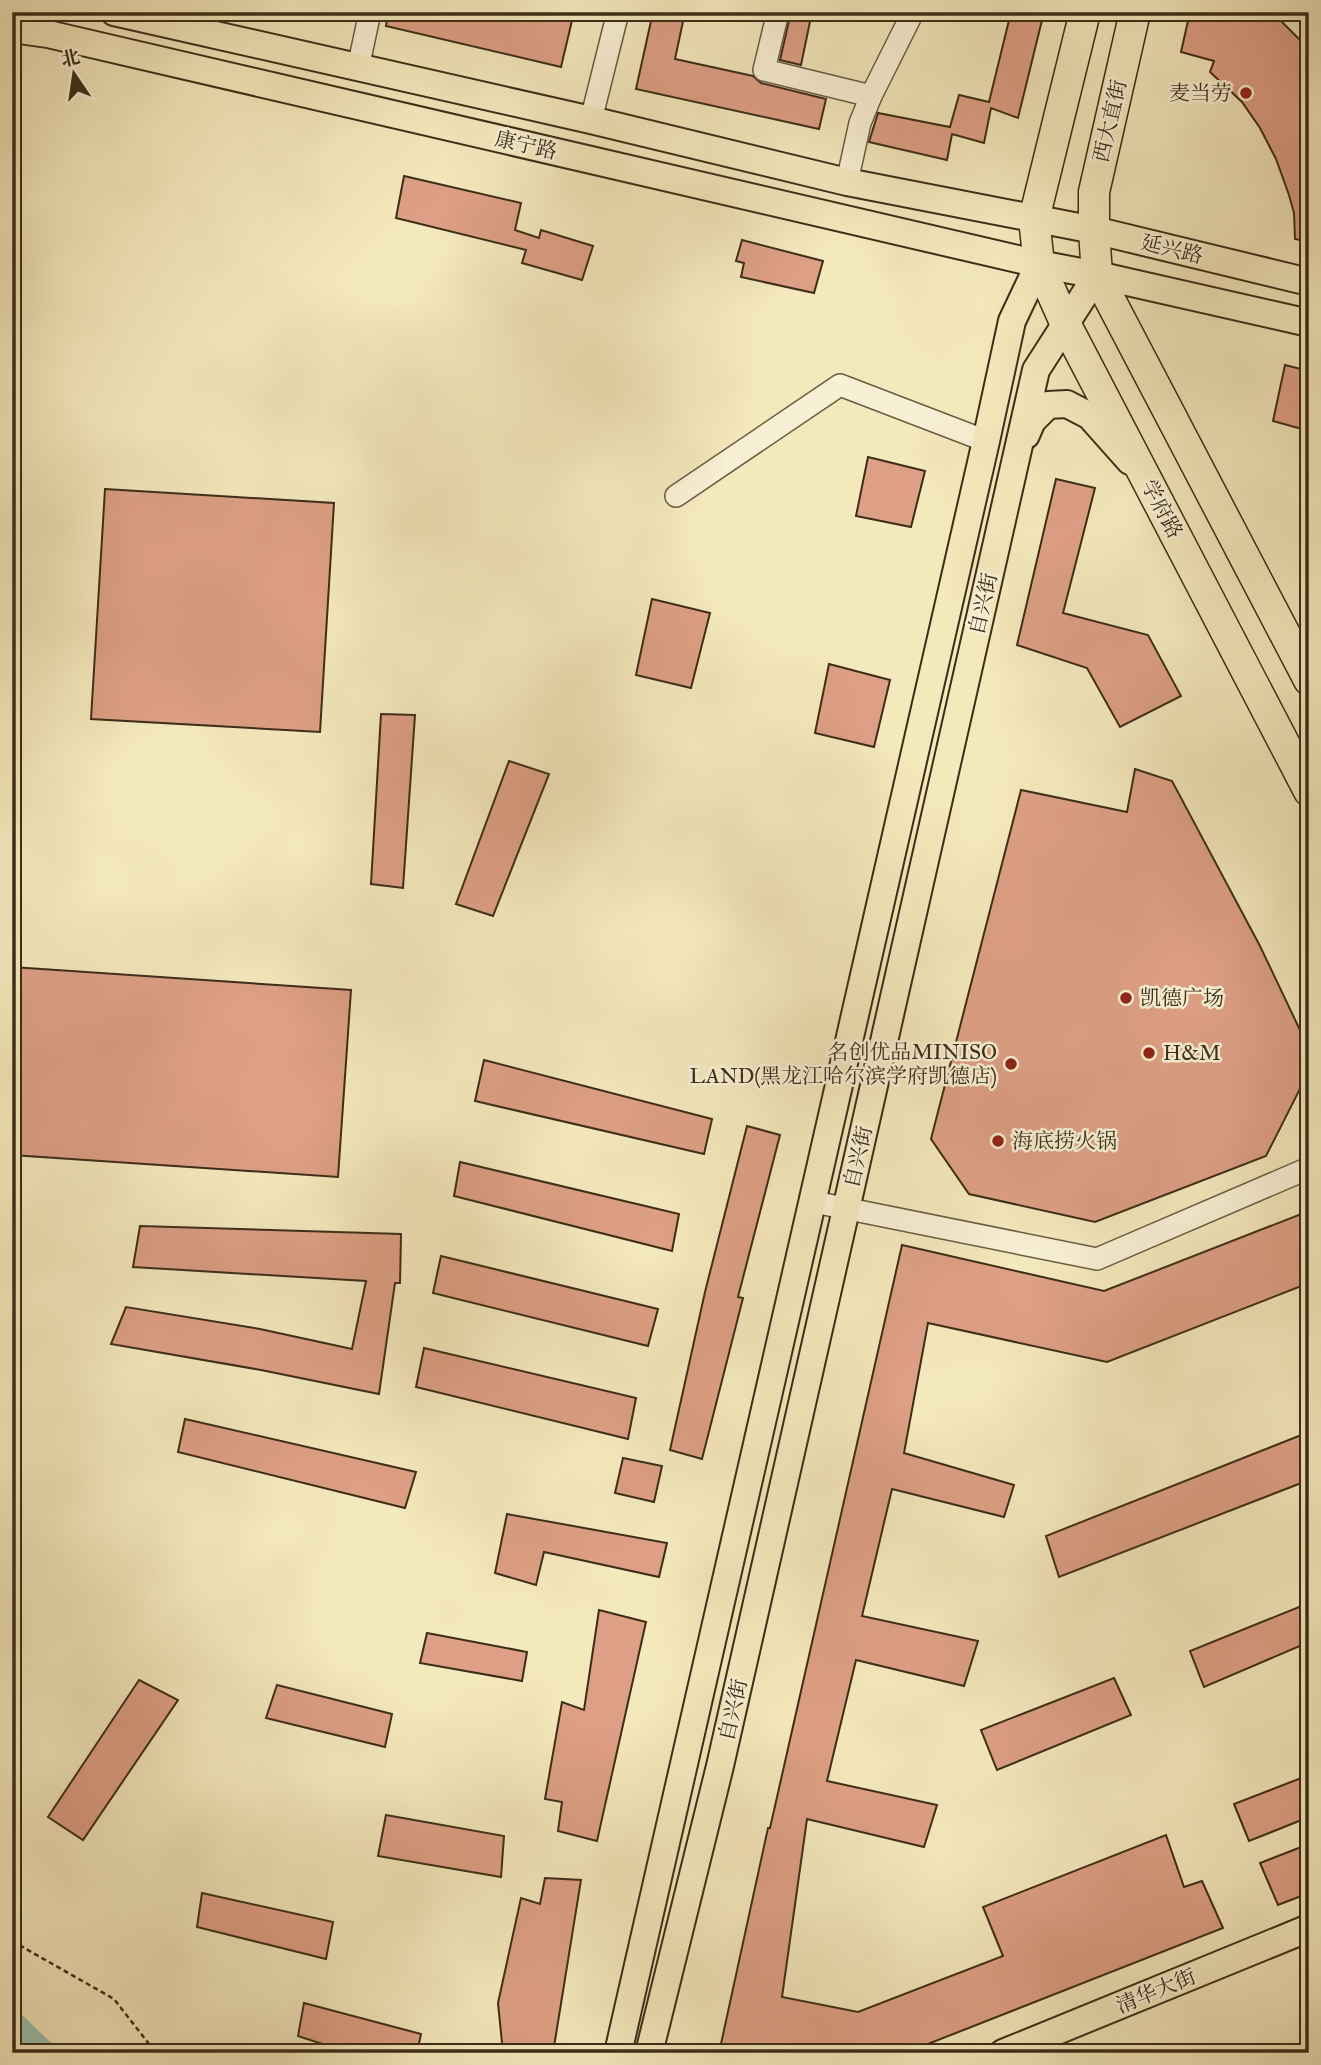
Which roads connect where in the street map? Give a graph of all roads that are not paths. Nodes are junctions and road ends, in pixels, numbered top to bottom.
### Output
1 (114, 12) edge
2 (370, 12) edge
3 (618, 12) edge
4 (778, 12) edge
5 (914, 12) edge
6 (1085, 12) edge
7 (1135, 12) edge
8 (12, 21) edge
9 (12, 29) edge
10 (48, 34) junction
11 (358, 68) junction
12 (871, 96) junction
13 (592, 120) junction
14 (847, 182) junction
15 (1034, 219) junction
16 (1094, 230) junction
17 (1039, 264) junction
18 (1097, 275) junction
19 (1309, 282) edge
20 (1309, 323) edge
21 (1066, 324) junction
22 (986, 441) junction
23 (1017, 456) junction
24 (1145, 478) junction
25 (676, 496) dead end
26 (1309, 680) edge
27 (1309, 791) edge
28 (1309, 1168) edge
29 (814, 1202) junction
30 (846, 1209) junction
31 (1309, 1928) edge
32 (1309, 1947) edge
33 (618, 2053) edge
34 (649, 2053) edge
35 (1003, 2053) edge
36 (1046, 2053) edge

1 - 11 main road, 康宁路
2 - 11 street
3 - 13 street
4 - 12 street
5 - 12 street
6 - 15 highway
7 - 16 highway, 西大直街
8 - 10 main road
9 - 10 main road, 康宁路
10 - 17 main road, 康宁路
11 - 13 main road, 康宁路
12 - 14 street
13 - 14 main road, 康宁路
14 - 15 main road, 康宁路
15 - 16 main road, 延兴路
15 - 17 highway, 学府路
16 - 18 highway
16 - 19 main road, 延兴路
17 - 18 main road, 延兴路
17 - 21 highway, 学府路
17 - 22 main road, 自兴街
18 - 20 main road, 延兴路
18 - 21 main road, 自兴街
18 - 26 highway
21 - 23 main road, 自兴街
21 - 24 highway, 学府路
22 - 25 street
22 - 29 main road, 自兴街
23 - 24 main road
23 - 30 main road, 自兴街
24 - 27 highway, 学府路
28 - 30 street
29 - 30 street
29 - 33 main road, 自兴街
30 - 34 main road, 自兴街
31 - 35 main road, 清华大街
32 - 36 main road, 清华大街

